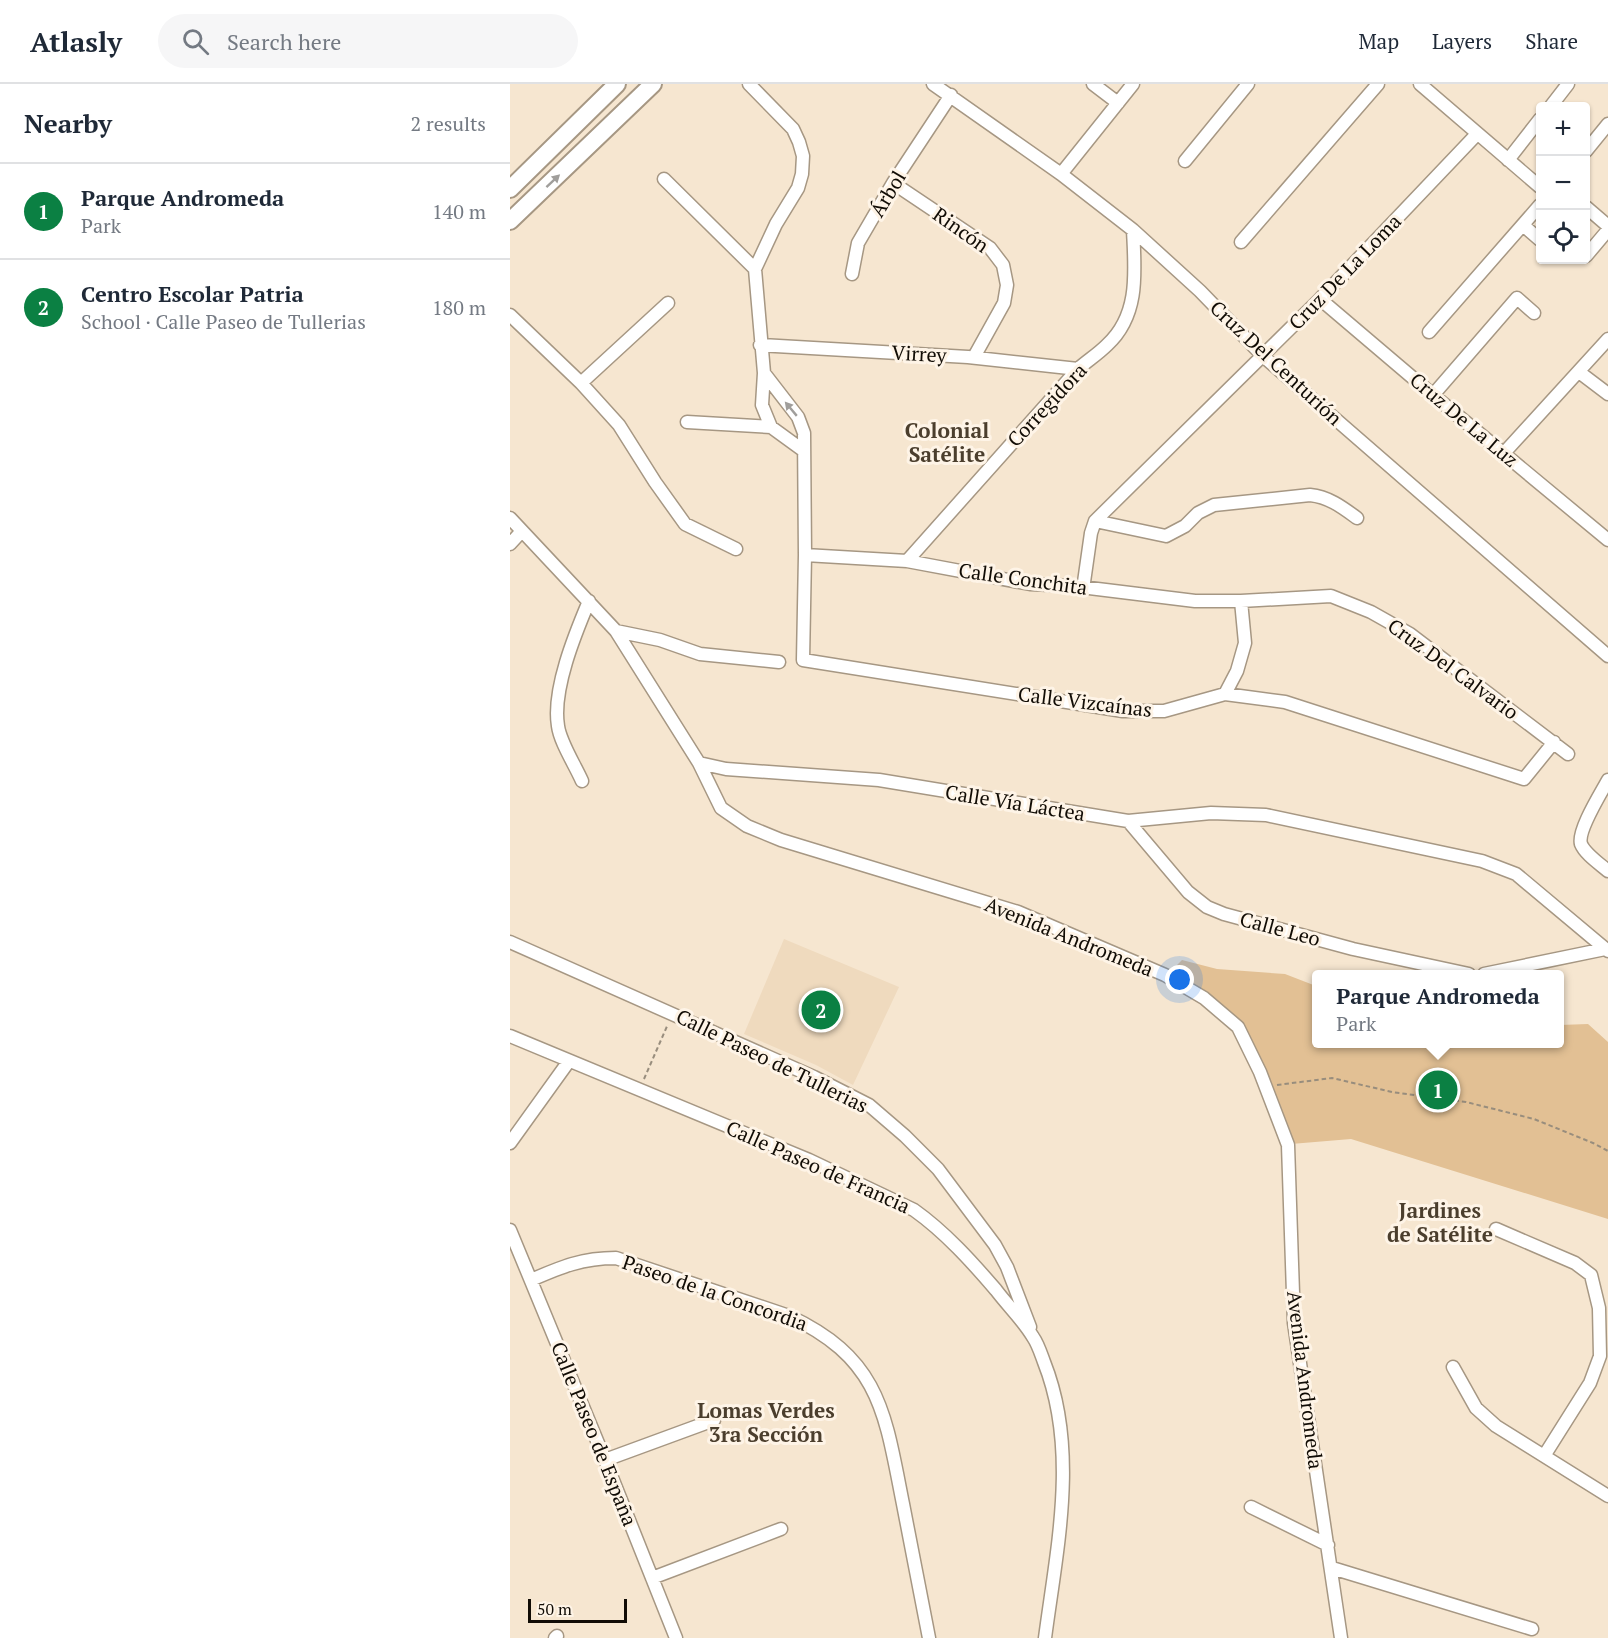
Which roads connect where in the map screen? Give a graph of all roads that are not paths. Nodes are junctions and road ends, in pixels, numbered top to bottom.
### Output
1 (617, 84) edge
2 (653, 84) edge
3 (749, 84) edge
4 (933, 84) edge
5 (1093, 84) edge
6 (1134, 84) edge
7 (1248, 84) edge
8 (1378, 84) edge
9 (1420, 84) edge
10 (1568, 84) edge
11 (951, 95) junction
12 (1554, 102) edge
13 (1118, 103) junction
14 (588, 111) junction
15 (1536, 124) edge
16 (1608, 124) edge
17 (606, 130) junction
18 (1477, 134) junction
19 (1590, 146) edge
20 (1508, 160) junction
21 (1185, 161) dead end
22 (1061, 174) junction
23 (664, 178) dead end
24 (893, 183) junction
25 (1536, 184) edge
26 (510, 189) edge
27 (1536, 210) edge
28 (1589, 210) edge
29 (510, 221) edge
30 (1523, 225) junction
31 (1608, 228) edge
32 (1133, 230) junction
33 (1536, 236) edge
34 (1241, 242) dead end
35 (1590, 251) edge
36 (755, 269) junction
37 (852, 274) dead end
38 (1320, 299) junction
39 (668, 303) dead end
40 (1534, 313) dead end
41 (510, 315) edge
42 (1429, 332) dead end
43 (1608, 339) edge
44 (760, 345) junction
45 (1263, 356) junction
46 (974, 357) junction
47 (1078, 369) junction
48 (1579, 372) junction
49 (764, 373) junction
50 (581, 383) junction
51 (1608, 394) edge
52 (1432, 395) junction
53 (687, 422) dead end
54 (771, 427) junction
55 (804, 451) junction
56 (1504, 453) junction
57 (510, 518) edge
58 (1357, 518) dead end
59 (1095, 521) junction
60 (522, 531) junction
61 (1608, 540) edge
62 (510, 544) edge
63 (736, 549) dead end
64 (805, 555) junction
65 (907, 561) junction
66 (1083, 588) junction
67 (589, 601) junction
68 (1241, 601) junction
69 (616, 631) junction
70 (1608, 656) edge
71 (779, 662) dead end
72 (1225, 694) junction
73 (1554, 742) junction
74 (1568, 754) dead end
75 (699, 763) junction
76 (1608, 780) edge
77 (582, 781) dead end
78 (1128, 821) junction
79 (1608, 871) edge
80 (510, 942) edge
81 (1607, 950) edge
82 (1447, 970) edge
83 (1509, 970) edge
84 (510, 1036) edge
85 (569, 1061) junction
86 (510, 1143) edge
87 (1496, 1229) dead end
88 (510, 1230) edge
89 (531, 1280) junction
90 (1033, 1337) junction
91 (1453, 1367) dead end
92 (714, 1420) dead end
93 (1544, 1456) junction
94 (605, 1460) junction
95 (1608, 1496) edge
96 (1251, 1507) dead end
97 (782, 1530) dead end
98 (1328, 1545) junction
99 (1332, 1568) junction
100 (652, 1578) junction
101 (1532, 1629) dead end
102 (676, 1638) edge
103 (929, 1638) edge
104 (1045, 1638) edge
105 (1341, 1638) edge

1 - 14 main road
2 - 17 main road
3 - 36 street
4 - 11 street, Cruz Del Centurión
5 - 13 street
6 - 13 street
7 - 21 street
8 - 34 street
9 - 18 street
10 - 12 street
11 - 22 street, Cruz Del Centurión
11 - 24 street, Árbol
13 - 22 street
14 - 17 main road
14 - 26 main road
15 - 20 street
16 - 19 street
29 -> 17 main road
18 - 20 street
18 - 38 street, Cruz De La Loma
20 - 25 street
22 - 32 street, Cruz Del Centurión
23 - 36 street
24 - 37 street, Árbol
24 - 46 street, Rincón
27 - 30 street
28 - 31 street
30 - 33 street
30 - 42 street
31 - 35 street
32 - 45 street, Cruz Del Centurión
32 - 47 street, Corregidora
36 - 44 street
38 - 45 street, Cruz De La Loma
38 - 52 street, Cruz De La Luz
39 - 50 street
40 - 52 street
41 - 50 street
43 - 48 street
44 - 46 street, Virrey
44 - 49 street
45 - 59 street, Cruz De La Loma
45 - 70 street, Cruz Del Centurión
46 - 47 street, Virrey
47 - 65 street, Corregidora
48 - 51 street
48 - 56 street
49 - 54 street
55 -> 49 street
50 - 63 street
52 - 56 street, Cruz De La Luz
53 - 54 street
54 - 55 street
55 - 64 street
56 - 61 street, Cruz De La Luz
57 - 60 street
58 - 59 street
59 - 66 street
60 - 62 street
60 - 67 street
64 - 65 street, Calle Conchita
64 - 72 street, Calle Vizcaínas
65 - 66 street, Calle Conchita
66 - 68 street, Calle Conchita
67 - 69 street
67 - 77 street
68 - 72 street
68 - 73 street, Cruz Del Calvario
69 - 71 street
69 - 75 street
72 - 73 street, Calle Vizcaínas
73 - 74 street, Cruz Del Calvario
75 - 78 street, Calle Vía Láctea
75 - 98 street, Avenida Andromeda
76 - 79 street
78 - 81 street, Calle Vía Láctea
78 - 82 street, Calle Leo
80 - 90 street, Calle Paseo de Tullerias
81 - 83 street
84 - 85 street, Calle Paseo de Francia
85 - 86 street
85 - 90 street, Calle Paseo de Francia
87 - 93 street
88 - 89 street, Calle Paseo de España
89 - 94 street, Calle Paseo de España
89 - 103 street, Paseo de la Concordia
90 - 104 street, Calle Paseo de Francia
91 - 93 street
92 - 94 street
93 - 95 street
94 - 100 street, Calle Paseo de España
96 - 98 street
97 - 100 street
98 - 99 street, Avenida Andromeda
99 - 101 street
99 - 105 street, Avenida Andromeda
100 - 102 street, Calle Paseo de España

